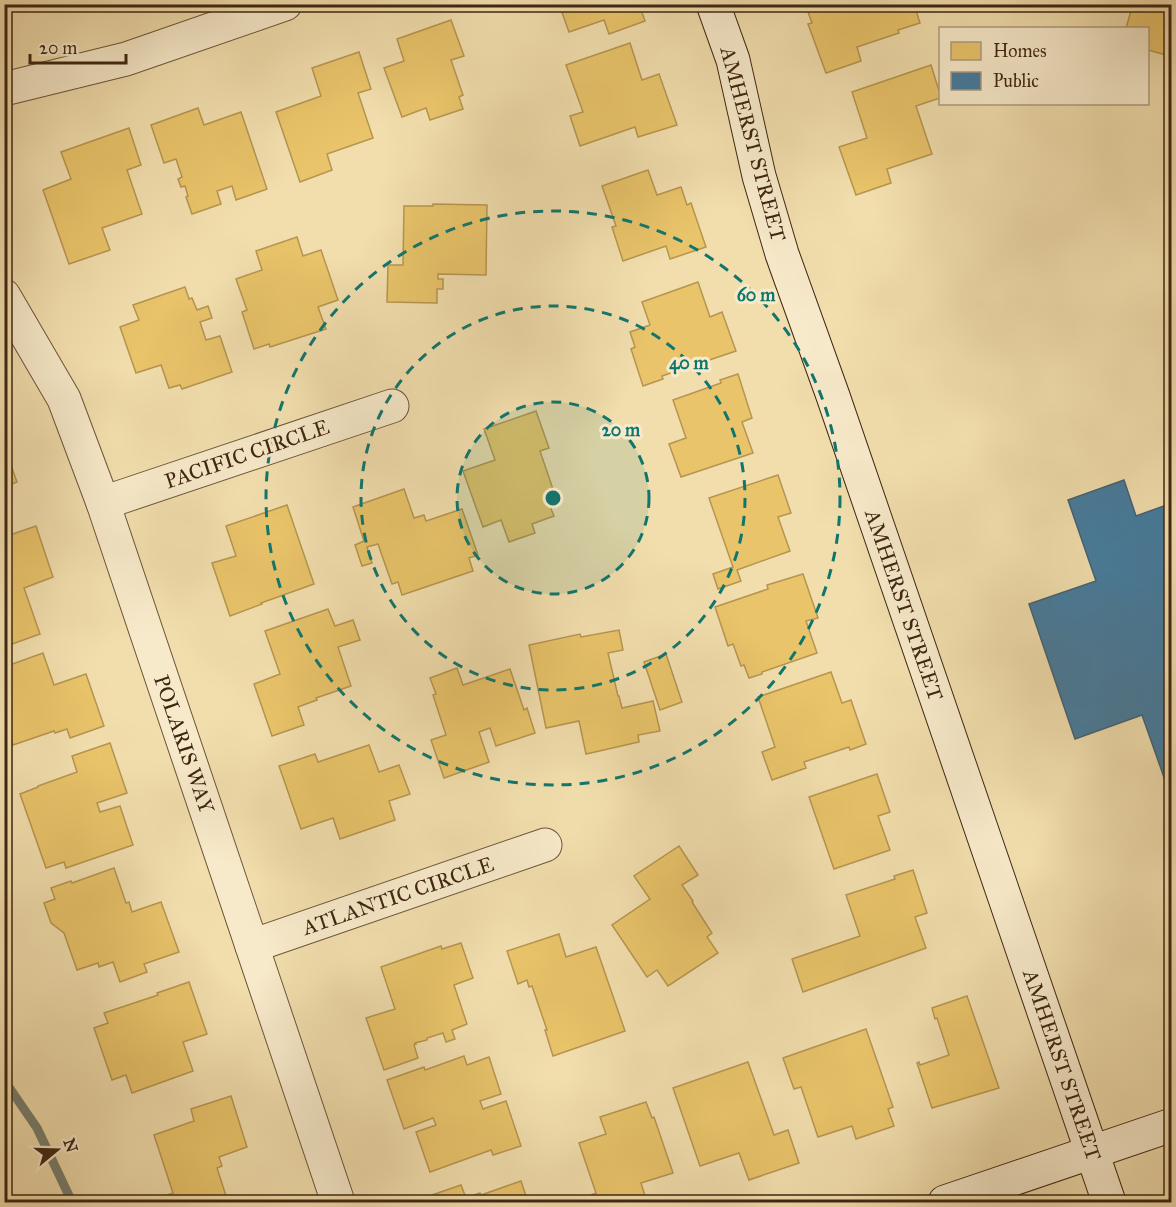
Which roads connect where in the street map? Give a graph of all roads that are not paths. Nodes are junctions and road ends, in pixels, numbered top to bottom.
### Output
1 (285, 4) edge
2 (713, 4) edge
3 (4, 89) edge
4 (4, 296) edge
5 (392, 406) dead end
6 (103, 503) junction
7 (545, 845) dead end
8 (252, 946) junction
9 (1172, 1125) edge
10 (1092, 1153) junction
11 (338, 1203) edge
12 (945, 1203) edge
13 (1109, 1203) edge

1 - 3 street
2 - 10 street, AMHERST STREET
4 - 6 street, POLARIS WAY
5 - 6 street, PACIFIC CIRCLE
6 - 8 street, POLARIS WAY
7 - 8 street, ATLANTIC CIRCLE
8 - 11 street, POLARIS WAY
9 - 10 street
10 - 12 street
10 - 13 street, AMHERST STREET

